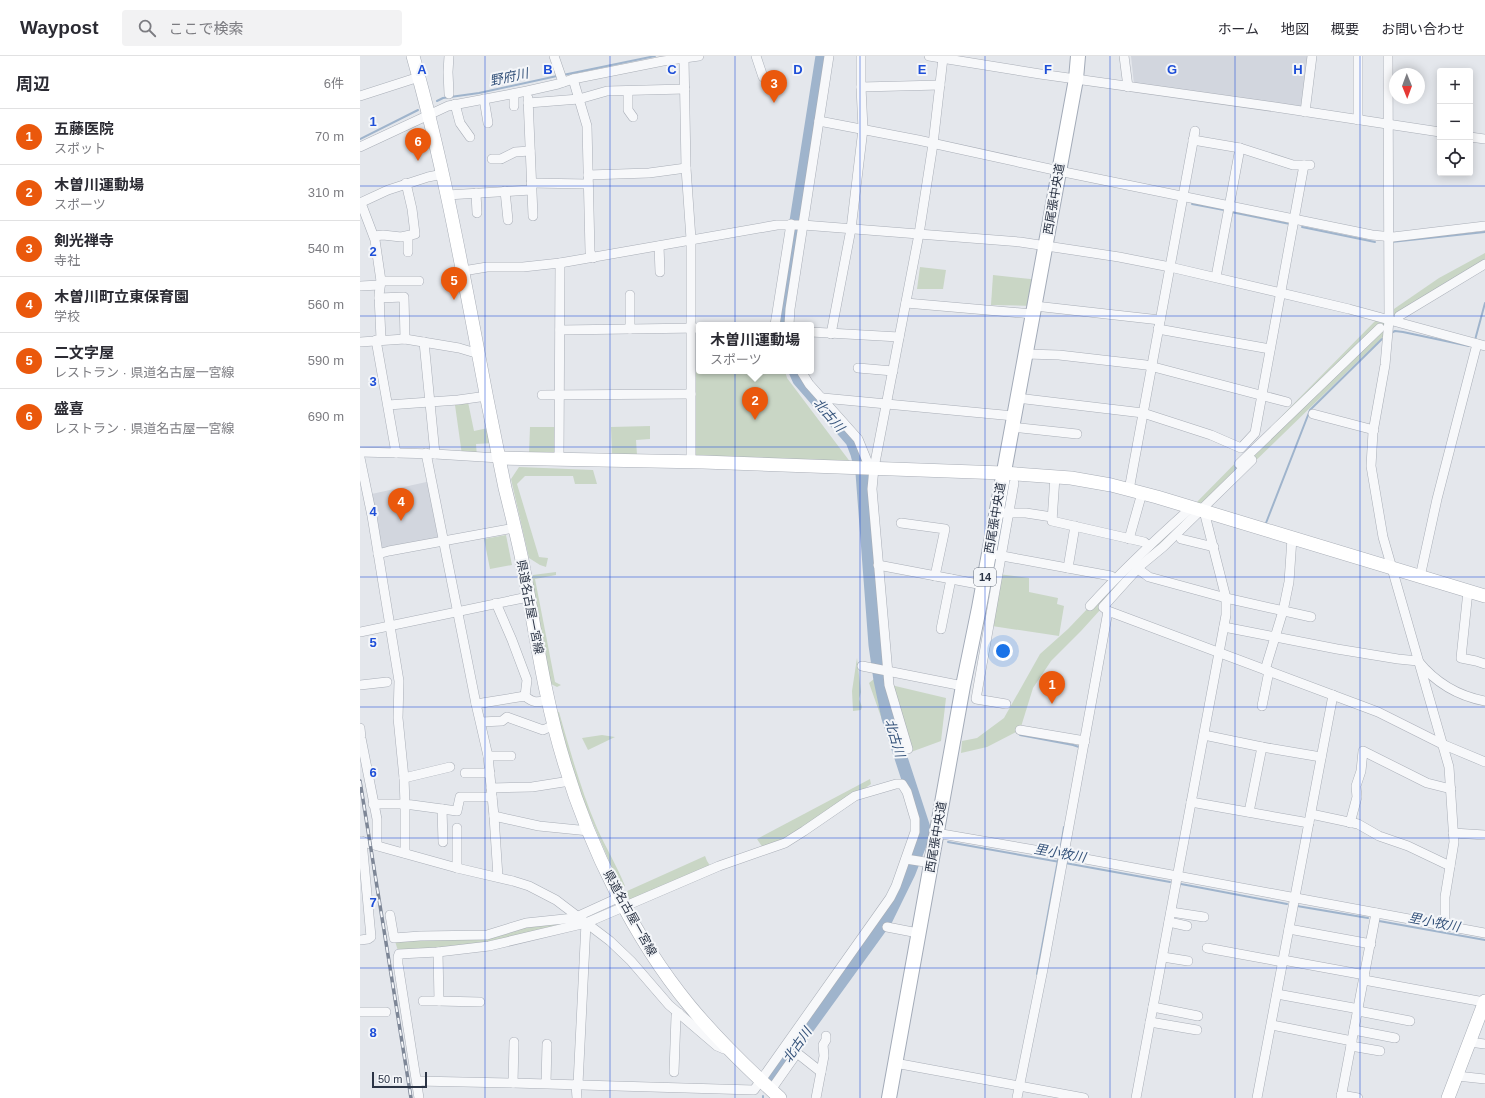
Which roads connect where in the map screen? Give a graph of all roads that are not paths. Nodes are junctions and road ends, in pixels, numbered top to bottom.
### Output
1 (413, 56) edge
2 (449, 56) edge
3 (554, 56) edge
4 (699, 56) edge
5 (756, 56) edge
6 (829, 56) edge
7 (861, 56) edge
8 (929, 56) edge
9 (1078, 56) edge
10 (1124, 56) edge
11 (1312, 56) edge
12 (1358, 56) edge
13 (1388, 56) edge
14 (662, 58) edge
15 (684, 58) junction
16 (943, 58) junction
17 (977, 60) edge
18 (419, 77) junction
19 (763, 77) dead end
20 (561, 78) junction
21 (573, 79) junction
22 (1076, 79) junction
23 (940, 85) junction
24 (861, 87) junction
25 (1128, 87) junction
26 (685, 89) junction
27 (527, 91) junction
28 (628, 91) junction
29 (449, 94) dead end
30 (514, 94) junction
31 (360, 96) edge
32 (484, 99) junction
33 (579, 99) junction
34 (528, 103) junction
35 (455, 104) junction
36 (514, 106) dead end
37 (1305, 112) junction
38 (429, 114) junction
39 (633, 117) dead end
40 (1358, 120) junction
41 (819, 121) junction
42 (488, 123) dead end
43 (1388, 125) junction
44 (864, 129) junction
45 (1437, 132) edge
46 (470, 137) dead end
47 (1473, 137) edge
48 (1485, 139) edge
49 (933, 144) junction
50 (360, 147) edge
51 (1240, 148) junction
52 (530, 151) junction
53 (492, 159) dead end
54 (686, 168) junction
55 (1059, 171) junction
56 (443, 174) junction
57 (588, 179) junction
58 (406, 183) junction
59 (531, 186) junction
60 (505, 191) junction
61 (476, 193) junction
62 (447, 195) junction
63 (1184, 196) junction
64 (361, 203) edge
65 (1230, 205) junction
66 (477, 213) dead end
67 (533, 216) dead end
68 (1298, 219) junction
69 (508, 220) dead end
70 (797, 225) junction
71 (1485, 226) edge
72 (851, 229) junction
73 (919, 234) junction
74 (374, 236) junction
75 (408, 236) junction
76 (1388, 237) junction
77 (690, 239) junction
78 (659, 246) junction
79 (1046, 246) junction
80 (408, 252) dead end
81 (593, 258) junction
82 (560, 263) junction
83 (1485, 264) edge
84 (1170, 267) junction
85 (463, 271) junction
86 (660, 272) dead end
87 (1216, 277) junction
88 (419, 281) dead end
89 (380, 283) junction
90 (360, 286) edge
91 (1283, 293) junction
92 (630, 294) dead end
93 (379, 298) junction
94 (906, 303) junction
95 (1034, 310) junction
96 (1399, 316) dead end
97 (1389, 320) junction
98 (776, 322) edge
99 (789, 322) edge
100 (1159, 324) junction
101 (695, 328) edge
102 (1380, 328) dead end
103 (630, 329) junction
104 (560, 330) junction
105 (814, 332) edge
106 (831, 334) junction
107 (899, 337) junction
108 (405, 339) junction
109 (379, 340) junction
110 (360, 342) edge
111 (424, 342) junction
112 (1481, 345) edge
113 (1270, 349) junction
114 (480, 354) junction
115 (1026, 354) junction
116 (1151, 366) junction
117 (858, 368) dead end
118 (893, 371) junction
119 (803, 374) edge
120 (809, 374) edge
121 (816, 383) dead end
122 (559, 394) junction
123 (691, 394) junction
124 (542, 395) dead end
125 (487, 396) junction
126 (1265, 396) junction
127 (823, 398) junction
128 (1017, 398) junction
129 (430, 402) junction
130 (1287, 402) dead end
131 (886, 404) junction
132 (388, 405) junction
133 (1143, 413) junction
134 (1313, 414) dead end
135 (1013, 421) junction
136 (1374, 430) junction
137 (1078, 434) dead end
138 (360, 452) edge
139 (396, 453) junction
140 (426, 454) junction
141 (436, 454) junction
142 (360, 458) edge
143 (499, 458) junction
144 (559, 458) junction
145 (1252, 460) dead end
146 (691, 462) junction
147 (871, 465) junction
148 (1003, 473) junction
149 (1056, 477) junction
150 (1014, 483) dead end
151 (1135, 491) junction
152 (1199, 508) junction
153 (1003, 513) junction
154 (1052, 516) junction
155 (901, 523) dead end
156 (1075, 526) junction
157 (514, 528) junction
158 (1292, 538) junction
159 (1129, 539) junction
160 (1181, 539) dead end
161 (443, 541) junction
162 (1149, 546) junction
163 (1214, 547) junction
164 (378, 554) junction
165 (995, 554) junction
166 (878, 565) junction
167 (1068, 568) junction
168 (1391, 568) junction
169 (1138, 569) junction
170 (935, 576) junction
171 (1420, 577) junction
172 (951, 579) junction
173 (1114, 579) junction
174 (983, 585) junction
175 (1468, 591) junction
176 (1485, 596) edge
177 (528, 597) junction
178 (1226, 598) junction
179 (496, 603) junction
180 (1090, 606) dead end
181 (985, 609) junction
182 (1108, 611) junction
183 (1283, 611) junction
184 (458, 613) junction
185 (1311, 617) dead end
186 (390, 627) junction
187 (1224, 627) junction
188 (941, 629) dead end
189 (360, 632) edge
190 (1275, 637) junction
191 (1219, 652) junction
192 (1418, 661) junction
193 (1485, 664) edge
194 (862, 666) dead end
195 (886, 671) junction
196 (1267, 671) junction
197 (387, 682) dead end
198 (360, 685) edge
199 (963, 686) junction
200 (1333, 695) junction
201 (525, 696) junction
202 (548, 700) junction
203 (1485, 701) edge
204 (476, 704) junction
205 (1006, 704) dead end
206 (1262, 706) dead end
207 (481, 722) junction
208 (554, 725) junction
209 (360, 728) edge
210 (1020, 730) dead end
211 (1204, 735) junction
212 (1084, 741) junction
213 (1442, 744) junction
214 (1262, 747) junction
215 (908, 749) dead end
216 (488, 756) junction
217 (510, 756) dead end
218 (1321, 757) junction
219 (1485, 762) edge
220 (450, 767) dead end
221 (465, 773) dead end
222 (490, 773) junction
223 (404, 778) junction
224 (570, 781) junction
225 (1451, 789) junction
226 (491, 793) junction
227 (1192, 802) junction
228 (373, 804) junction
229 (405, 804) junction
230 (442, 809) junction
231 (1249, 812) junction
232 (494, 816) junction
233 (1310, 818) junction
234 (1350, 823) junction
235 (457, 828) dead end
236 (589, 830) junction
237 (936, 833) junction
238 (1453, 833) junction
239 (1485, 836) edge
240 (361, 841) edge
241 (443, 842) dead end
242 (377, 845) junction
243 (405, 853) junction
244 (907, 859) junction
245 (1063, 860) junction
246 (926, 862) junction
247 (1450, 866) junction
248 (457, 868) junction
249 (498, 876) junction
250 (1178, 877) junction
251 (363, 896) edge
252 (1295, 898) junction
253 (622, 902) junction
254 (1171, 912) junction
255 (1376, 913) junction
256 (390, 915) dead end
257 (578, 916) junction
258 (1204, 917) dead end
259 (1169, 922) junction
260 (586, 923) junction
261 (1445, 925) junction
262 (1187, 926) dead end
263 (887, 927) dead end
264 (1289, 929) junction
265 (918, 933) junction
266 (1485, 933) edge
267 (441, 936) junction
268 (487, 936) junction
269 (406, 937) junction
270 (360, 940) edge
271 (1371, 944) junction
272 (488, 946) junction
273 (1207, 948) dead end
274 (440, 952) junction
275 (407, 953) junction
276 (1163, 957) junction
277 (1188, 961) dead end
278 (1283, 961) junction
279 (1364, 978) junction
280 (1277, 994) junction
281 (423, 1001) dead end
282 (439, 1001) junction
283 (480, 1002) dead end
284 (1485, 1002) edge
285 (1153, 1007) junction
286 (1358, 1010) junction
287 (360, 1012) edge
288 (386, 1012) dead end
289 (679, 1013) junction
290 (1198, 1016) dead end
291 (1410, 1021) dead end
292 (1150, 1022) junction
293 (1272, 1025) junction
294 (1198, 1030) dead end
295 (1354, 1030) junction
296 (826, 1036) dead end
297 (1395, 1038) dead end
298 (514, 1042) dead end
299 (1469, 1042) junction
300 (1352, 1043) junction
301 (547, 1044) dead end
302 (1485, 1044) edge
303 (1380, 1050) dead end
304 (731, 1053) junction
305 (895, 1063) junction
306 (674, 1072) dead end
307 (820, 1072) junction
308 (1457, 1076) junction
309 (1485, 1079) edge
310 (417, 1081) junction
311 (761, 1081) junction
312 (513, 1083) junction
313 (546, 1083) junction
314 (577, 1084) junction
315 (1020, 1086) junction
316 (663, 1088) junction
317 (698, 1094) edge
318 (776, 1094) edge
319 (1341, 1096) edge
320 (419, 1098) edge
321 (577, 1098) edge
322 (662, 1098) edge
323 (816, 1098) edge
324 (889, 1098) edge
325 (1017, 1098) edge
326 (1084, 1098) edge
327 (1136, 1098) edge
328 (1257, 1098) edge
329 (1358, 1098) edge
330 (1448, 1098) edge

1 - 18 main road, 県道名古屋一宮線
2 - 29 street
3 - 20 street
4 - 15 street
5 - 19 street
6 - 41 street
7 - 24 street
8 - 16 street
9 - 22 main road, 西尾張中央道 / 14
10 - 25 street
11 - 37 street
12 - 40 street
13 - 43 street
14 - 15 street
14 - 21 street
15 - 26 street
16 - 17 street
16 - 23 street
17 - 22 street
18 - 31 street
18 - 38 main road, 県道名古屋一宮線
20 - 21 street
20 - 27 street
21 - 33 street
22 - 25 street
22 - 55 main road, 西尾張中央道 / 14
23 - 24 street
23 - 49 street
24 - 44 street
25 - 37 street
26 - 28 street
26 - 54 street
27 - 30 street
27 - 34 street
28 - 33 street
28 - 39 street
30 - 32 street
30 - 36 street
32 - 35 street
32 - 42 street
33 - 34 street
33 - 57 street
34 - 52 street
35 - 38 street
35 - 46 street
37 - 40 street
38 - 50 street
38 - 56 main road, 県道名古屋一宮線
40 - 43 street
41 - 44 street
41 - 70 street
43 - 45 street
43 - 76 street
44 - 49 street
44 - 72 street
47 - 48 street
49 - 55 street
49 - 73 street
51 - 63 street
51 - 65 street
51 - 68 street
52 - 53 street
52 - 59 street
54 - 57 street
54 - 77 street
55 - 63 street
55 - 79 main road, 西尾張中央道 / 14
56 - 58 street
56 - 62 main road, 県道名古屋一宮線
57 - 59 street
57 - 81 street
58 - 64 street
58 - 75 street
59 - 60 street
59 - 67 street
60 - 61 street
60 - 69 street
61 - 62 street
61 - 66 street
62 - 85 main road, 県道名古屋一宮線
63 - 65 street
63 - 84 street
64 - 74 street
65 - 68 street
65 - 87 street
68 - 76 street
68 - 91 street
70 - 72 street
70 - 77 street
70 - 98 street
70 - 99 street
71 - 76 street
72 - 73 street
72 - 106 street
73 - 79 street
73 - 94 street
74 - 75 street
74 - 89 street
75 - 80 street
76 - 97 street
77 - 78 street
77 - 101 street
78 - 81 street
78 - 86 street
79 - 84 street
79 - 95 main road, 西尾張中央道 / 14
81 - 82 street
82 - 85 street
82 - 104 street
83 - 96 street
84 - 87 street
84 - 100 street
85 - 114 main road, 県道名古屋一宮線
87 - 91 street
88 - 89 street
89 - 90 street
89 - 93 street
91 - 97 street
91 - 113 street
91 - 126 street
92 - 103 street
93 - 108 street
93 - 109 street
94 - 95 street
94 - 107 street
95 - 100 street
95 - 115 main road, 西尾張中央道 / 14
97 - 112 street
97 - 136 street
100 - 113 street
100 - 116 street
101 - 103 street
101 - 123 street
102 - 152 street
103 - 104 street
104 - 122 street
105 - 106 street
106 - 107 street
107 - 118 street
108 - 109 street
108 - 111 street
109 - 110 street
109 - 132 street
111 - 114 street
111 - 129 street
112 - 171 street
113 - 126 street
114 - 125 main road, 県道名古屋一宮線
115 - 116 street
115 - 128 main road, 西尾張中央道 / 14
116 - 126 street
116 - 133 street
117 - 118 street
118 - 131 street
119 - 127 street
120 - 121 street
122 - 123 street
122 - 124 street
122 - 144 street
123 - 146 street
125 - 129 street
125 - 143 main road, 県道名古屋一宮線
126 - 130 street
126 - 133 street
127 - 131 street
127 - 147 street
128 - 133 street
128 - 135 main road, 西尾張中央道 / 14
129 - 132 street
129 - 141 street
131 - 135 street
131 - 147 street
132 - 139 street
133 - 151 street
134 - 136 street
135 - 137 street
135 - 148 main road, 西尾張中央道 / 14
136 - 168 street
138 - 139 street
139 - 140 street
140 - 141 street
140 - 161 street
141 - 143 street
142 - 164 street
143 - 144 main road
143 - 157 main road, 県道名古屋一宮線
144 - 146 main road
145 - 152 street
146 - 147 main road
147 - 148 main road
147 - 166 street
148 - 149 main road
148 - 153 main road, 西尾張中央道 / 14
149 - 151 main road
149 - 154 street
150 - 153 street
151 - 152 main road
151 - 159 street
152 - 158 main road
152 - 162 street
152 - 163 street
152 - 169 street
153 - 154 street
153 - 165 main road, 西尾張中央道 / 14
154 - 156 street
155 - 170 street
156 - 159 street
156 - 167 street
157 - 161 street
157 - 177 main road, 県道名古屋一宮線
158 - 168 main road
158 - 183 street
159 - 162 street
160 - 163 street
161 - 164 street
161 - 184 street
162 - 173 street
163 - 178 street
164 - 186 street
165 - 167 street
165 - 174 main road, 西尾張中央道 / 14
165 - 181 street
166 - 170 street
166 - 195 street
167 - 173 street
168 - 171 main road
168 - 192 street
169 - 178 street
169 - 182 street
170 - 172 street
171 - 175 main road
172 - 174 street
172 - 188 street
173 - 180 street
174 - 181 main road, 西尾張中央道 / 14
175 - 176 main road
175 - 193 street
177 - 179 street
177 - 202 main road, 県道名古屋一宮線
178 - 183 street
178 - 187 street
179 - 184 street
179 - 201 street
181 - 199 main road, 西尾張中央道 / 14
181 - 205 street
182 - 191 street
182 - 212 street
183 - 185 street
183 - 190 street
184 - 186 street
184 - 204 street
186 - 189 street
186 - 223 street
187 - 190 street
187 - 191 street
190 - 192 street
190 - 196 street
191 - 196 street
191 - 211 street
192 - 203 street
192 - 213 street
194 - 195 street
195 - 199 street
195 - 215 street
196 - 200 street
196 - 206 street
197 - 198 street
199 - 237 main road, 西尾張中央道 / 14
200 - 213 street
200 - 218 street
201 - 202 street
201 - 204 street
202 - 208 main road, 県道名古屋一宮線
204 - 207 street
207 - 208 street
207 - 216 street
208 - 224 main road, 県道名古屋一宮線
209 - 228 street
210 - 212 street
211 - 214 street
211 - 227 street
212 - 245 street
213 - 219 street
213 - 225 street
214 - 218 street
214 - 231 street
216 - 217 street
216 - 222 street
218 - 233 street
220 - 223 street
221 - 222 street
222 - 226 street
223 - 229 street
224 - 226 street
224 - 236 main road, 県道名古屋一宮線
225 - 234 street
225 - 238 street
226 - 230 street
226 - 232 street
227 - 231 street
227 - 250 street
228 - 229 street
228 - 242 street
229 - 230 street
229 - 243 street
230 - 241 street
231 - 233 street
232 - 236 street
232 - 249 street
233 - 234 street
233 - 252 street
234 - 247 street
235 - 248 street
236 - 253 main road, 県道名古屋一宮線
237 - 245 street
237 - 246 main road, 西尾張中央道 / 14
238 - 239 street
238 - 247 street
240 - 242 street
240 - 251 street
242 - 243 street
243 - 248 street
244 - 246 street
244 - 253 street
244 - 311 street
245 - 250 street
245 - 315 street
246 - 265 main road, 西尾張中央道 / 14
247 - 261 street
248 - 249 street
249 - 257 street
250 - 252 street
250 - 254 street
251 - 270 street
252 - 255 street
252 - 264 street
253 - 257 street
253 - 260 street
253 - 304 main road, 県道名古屋一宮線
254 - 258 street
254 - 259 street
255 - 261 street
255 - 271 street
256 - 269 street
257 - 260 street
257 - 268 street
259 - 262 street
259 - 276 street
260 - 272 street
260 - 289 street
260 - 314 street
261 - 266 street
263 - 265 street
264 - 271 street
264 - 278 street
265 - 305 main road, 西尾張中央道 / 14
267 - 268 street
267 - 269 street
267 - 274 street
268 - 272 street
269 - 275 street
271 - 279 street
272 - 274 street
273 - 278 street
274 - 275 street
274 - 282 street
275 - 310 street
276 - 277 street
276 - 285 street
278 - 279 street
278 - 280 street
279 - 284 street
279 - 286 street
280 - 286 street
280 - 293 street
281 - 282 street
282 - 283 street
284 - 299 main road
285 - 290 street
285 - 292 street
286 - 291 street
286 - 295 street
287 - 288 street
289 - 304 street
289 - 306 street
292 - 294 street
292 - 327 street
293 - 300 street
293 - 328 street
295 - 297 street
295 - 300 street
296 - 307 street
298 - 312 street
299 - 302 street
299 - 308 main road
300 - 303 street
300 - 319 street
301 - 313 street
304 - 311 main road, 県道名古屋一宮線
305 - 315 street
305 - 324 main road, 西尾張中央道 / 14
307 - 318 street
307 - 323 street
308 - 309 street
308 - 330 main road
310 - 312 street
310 - 320 street
311 - 317 street
311 - 318 main road, 県道名古屋一宮線
312 - 313 street
313 - 314 street
314 - 316 street
314 - 321 street
315 - 325 street
315 - 326 street
316 - 317 street
316 - 322 street
319 - 329 street

